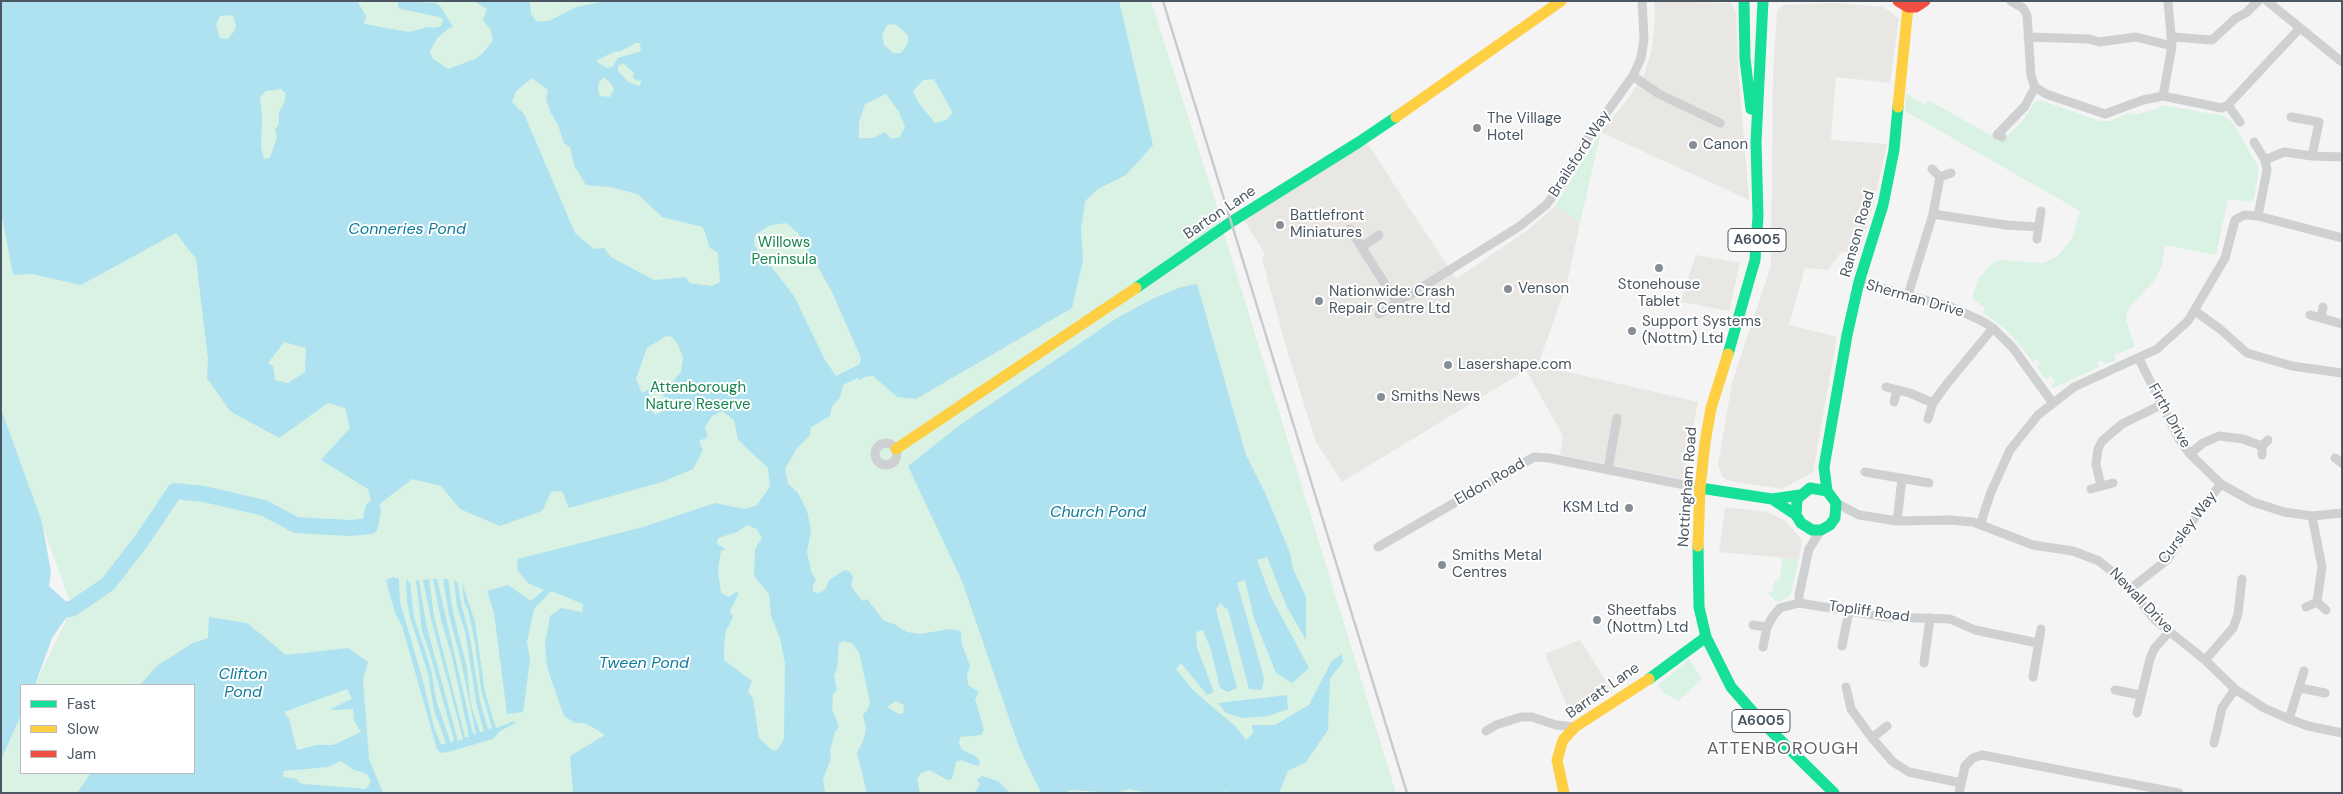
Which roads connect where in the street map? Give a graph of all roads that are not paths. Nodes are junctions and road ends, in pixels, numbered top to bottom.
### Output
1 (1561, 1) edge
2 (1642, 1) edge
3 (1744, 1) edge
4 (1763, 1) edge
5 (1924, 1) edge
6 (2014, 1) edge
7 (2168, 1) edge
8 (2258, 1) edge
9 (2267, 1) edge
10 (1903, 4) edge
11 (2299, 29) junction
12 (2028, 37) junction
13 (2172, 41) junction
14 (2342, 62) edge
15 (1633, 76) junction
16 (2035, 86) junction
17 (2163, 96) junction
18 (2228, 105) junction
19 (2291, 117) dead end
20 (2240, 122) dead end
21 (1720, 123) dead end
22 (2002, 137) dead end
23 (1756, 142) junction
24 (2254, 142) dead end
25 (2312, 156) junction
26 (2342, 157) edge
27 (2265, 160) junction
28 (1932, 169) dead end
29 (1951, 173) dead end
30 (1940, 177) junction
31 (2041, 211) dead end
32 (1933, 214) junction
33 (2258, 216) junction
34 (2039, 227) junction
35 (1350, 229) dead end
36 (1379, 235) dead end
37 (2342, 238) edge
38 (2037, 239) dead end
39 (1362, 246) junction
40 (1858, 282) junction
41 (1908, 295) junction
42 (1397, 303) junction
43 (2323, 307) dead end
44 (2195, 311) junction
45 (1379, 314) dead end
46 (2310, 315) dead end
47 (2321, 318) junction
48 (2342, 324) edge
49 (1993, 328) junction
50 (2139, 359) junction
51 (2341, 371) edge
52 (1886, 387) dead end
53 (1897, 390) junction
54 (1894, 402) dead end
55 (2052, 402) junction
56 (1933, 403) junction
57 (2161, 405) junction
58 (1618, 418) dead end
59 (1928, 419) dead end
60 (2264, 447) dead end
61 (896, 449) dead end
62 (2190, 454) junction
63 (1824, 467) junction
64 (1608, 470) junction
65 (1865, 472) dead end
66 (1902, 479) junction
67 (2112, 483) dead end
68 (1929, 484) dead end
69 (2221, 484) junction
70 (2101, 486) junction
71 (1700, 488) junction
72 (2091, 489) dead end
73 (1827, 490) junction
74 (1805, 491) junction
75 (1772, 499) junction
76 (1836, 502) junction
77 (2342, 513) edge
78 (1796, 515) junction
79 (1859, 515) junction
80 (2312, 516) junction
81 (1835, 518) junction
82 (1897, 522) junction
83 (1980, 525) junction
84 (1806, 528) junction
85 (1821, 530) junction
86 (1378, 547) dead end
87 (1809, 549) junction
88 (2242, 579) dead end
89 (2130, 589) junction
90 (2317, 602) junction
91 (1799, 604) junction
92 (2306, 607) dead end
93 (2326, 610) dead end
94 (1849, 611) junction
95 (1930, 618) junction
96 (1753, 624) dead end
97 (1767, 627) junction
98 (2041, 629) dead end
99 (2169, 632) junction
100 (1706, 637) junction
101 (2038, 643) junction
102 (1842, 646) dead end
103 (1763, 647) dead end
104 (2205, 660) junction
105 (1924, 663) dead end
106 (2304, 671) dead end
107 (2033, 677) dead end
108 (1846, 687) dead end
109 (2300, 688) junction
110 (2235, 689) junction
111 (2115, 690) dead end
112 (2325, 693) dead end
113 (2140, 695) junction
114 (2137, 713) dead end
115 (2289, 719) junction
116 (1556, 725) junction
117 (1887, 726) dead end
118 (2218, 726) junction
119 (1575, 727) junction
120 (2228, 729) dead end
121 (1486, 731) dead end
122 (2342, 733) edge
123 (1872, 738) junction
124 (1563, 740) junction
125 (2214, 743) dead end
126 (1961, 783) junction
127 (1564, 793) edge
128 (1834, 793) edge
129 (1959, 793) edge
130 (2179, 793) edge

1 - 61 street, Barton Lane
2 - 15 street, Brailsford Way
3 - 23 street, Nottingham Road / A6005
4 - 23 street, Nottingham Road / A6005
5 - 10 street, Ranson Road
6 - 12 street
7 - 13 street
8 - 13 street
9 - 11 street
10 - 40 street, Ranson Road
11 - 14 street
11 - 18 street
12 - 13 street
12 - 16 street
13 - 17 street
15 - 21 street
15 - 42 street, Brailsford Way
16 - 17 street
16 - 22 street
17 - 18 street
18 - 20 street
19 - 25 street
23 - 71 street, Nottingham Road / A6005
24 - 27 street
25 - 26 street
25 - 27 street
27 - 33 street
28 - 30 street
29 - 30 street
30 - 32 street
31 - 34 street
32 - 34 street
32 - 41 street
33 - 37 street
33 - 44 street
34 - 38 street
35 - 39 street
36 - 39 street
39 - 42 street
40 - 41 street, Sherman Drive
40 - 63 street, Ranson Road
41 - 49 street, Sherman Drive
42 - 45 street, Brailsford Way
43 - 47 street
44 - 50 street
44 - 51 street
46 - 47 street
47 - 48 street
49 - 55 street, Sherman Drive
49 - 56 street
50 - 55 street
50 - 57 street, Firth Drive
52 - 53 street
53 - 54 street
53 - 56 street
55 - 83 street
56 - 59 street
57 - 62 street, Firth Drive
57 - 70 street
58 - 64 street
60 - 62 street
62 - 69 street, Firth Drive
63 - 73 street, Ranson Road
63 - 74 street, Ranson Road
64 - 71 street, Eldon Road
64 - 86 street, Eldon Road
65 - 66 street
66 - 68 street
66 - 82 street
67 - 70 street
69 - 80 street, Firth Drive
69 - 89 street, Cursley Way
70 - 72 street
71 - 75 street
71 - 100 street, Nottingham Road / A6005
73 - 74 street
73 - 76 street, Ranson Road
74 - 75 street
74 - 78 street, Ranson Road
75 - 78 street
76 - 79 street, Newall Drive
76 - 81 street
77 - 80 street, Firth Drive
78 - 84 street
79 - 81 street, Newall Drive
79 - 82 street, Newall Drive
80 - 90 street
81 - 85 street
82 - 83 street, Newall Drive
83 - 89 street, Newall Drive
84 - 85 street
84 - 87 street
85 - 87 street
87 - 91 street
88 - 104 street
89 - 99 street, Newall Drive
90 - 92 street
90 - 93 street
91 - 94 street, Topliff Road
91 - 97 street, Topliff Road
94 - 95 street, Topliff Road
94 - 102 street
95 - 101 street, Topliff Road
95 - 105 street
96 - 97 street
97 - 103 street, Topliff Road
98 - 101 street
99 - 104 street, Newall Drive
99 - 113 street
100 - 119 street, Barratt Lane
100 - 128 street, Nottingham Road / A6005
101 - 107 street
104 - 110 street, Newall Drive
106 - 109 street
108 - 123 street
109 - 112 street
109 - 115 street
110 - 115 street, Newall Drive
110 - 118 street
111 - 113 street
113 - 114 street
115 - 122 street, Newall Drive
116 - 119 street
116 - 121 street
116 - 124 street
117 - 123 street
118 - 120 street
118 - 125 street
119 - 124 street, Barratt Lane
123 - 126 street
124 - 127 street, Barratt Lane
126 - 129 street
126 - 130 street

